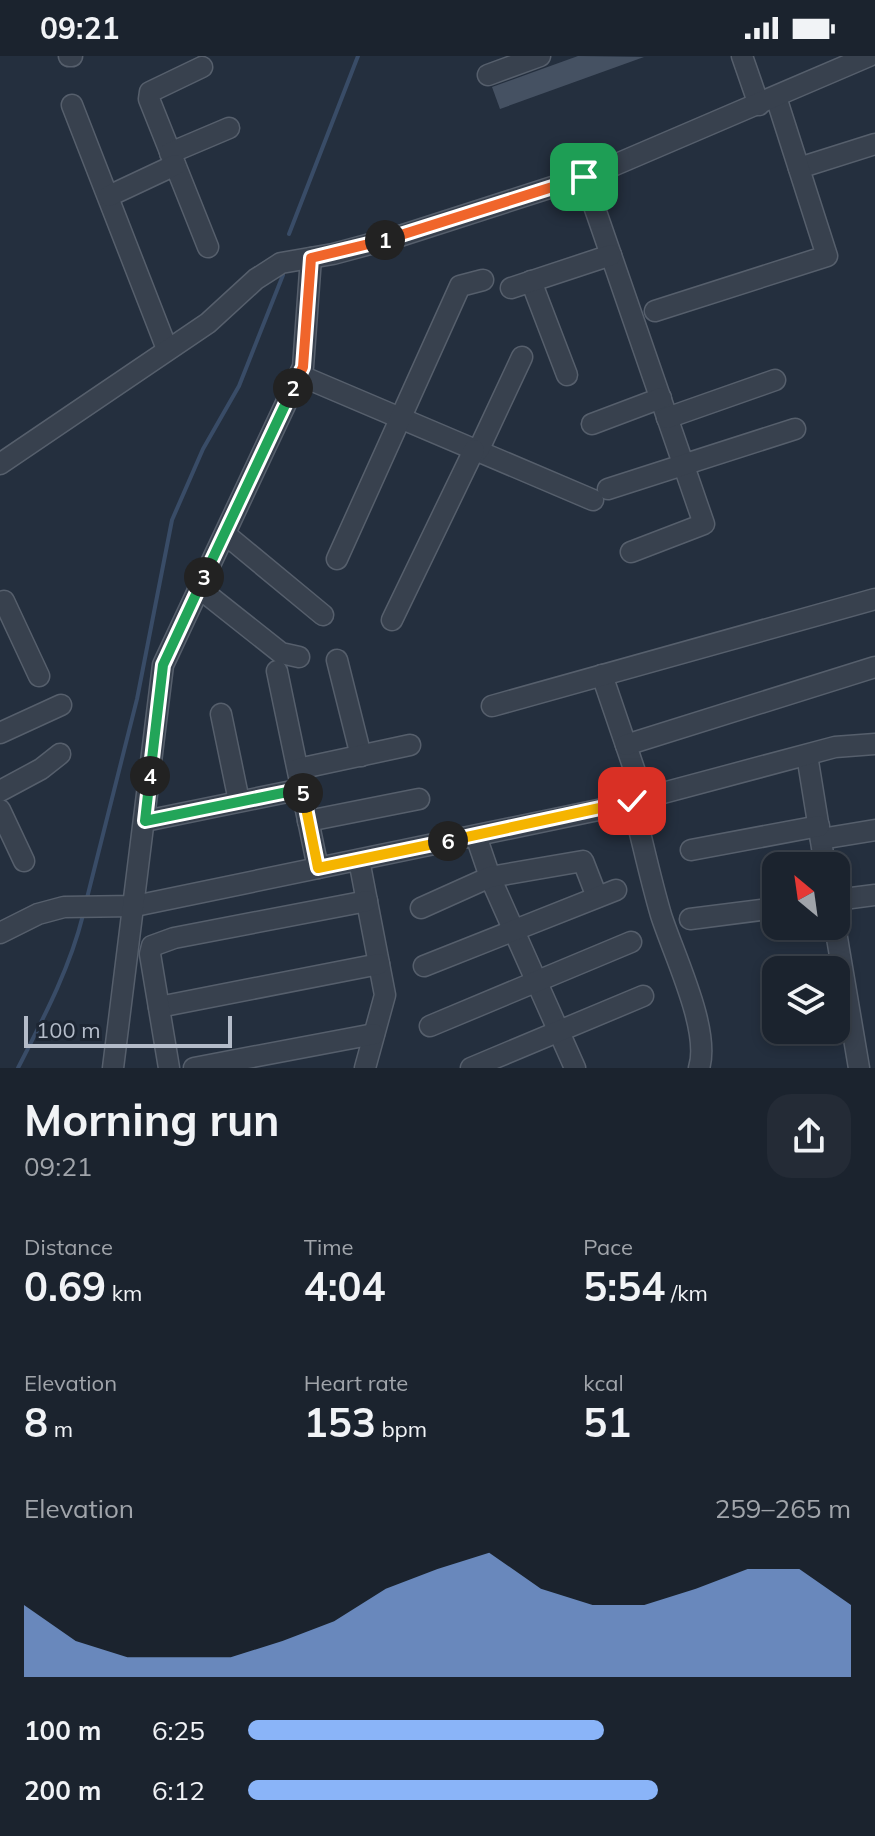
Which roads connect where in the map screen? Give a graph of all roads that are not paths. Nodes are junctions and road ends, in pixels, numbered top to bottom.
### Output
1 (540, 56) edge
2 (742, 56) edge
3 (869, 56) edge
4 (202, 67) dead end
5 (488, 75) dead end
6 (768, 101) junction
7 (72, 105) dead end
8 (229, 128) dead end
9 (875, 144) edge
10 (173, 159) junction
11 (799, 168) junction
12 (584, 177) junction
13 (109, 196) junction
14 (208, 247) dead end
15 (611, 255) junction
16 (311, 258) junction
17 (483, 280) dead end
18 (531, 281) junction
19 (511, 288) dead end
20 (655, 311) dead end
21 (167, 349) junction
22 (522, 357) dead end
23 (299, 375) junction
24 (567, 375) dead end
25 (775, 380) dead end
26 (664, 408) junction
27 (401, 418) junction
28 (592, 424) dead end
29 (795, 429) dead end
30 (476, 450) junction
31 (0, 464) edge
32 (684, 465) junction
33 (225, 534) junction
34 (631, 552) dead end
35 (337, 559) dead end
36 (199, 588) junction
37 (9, 599) edge
38 (875, 599) edge
39 (323, 615) dead end
40 (392, 620) dead end
41 (299, 657) dead end
42 (337, 660) dead end
43 (875, 667) edge
44 (277, 671) dead end
45 (602, 675) junction
46 (39, 676) dead end
47 (61, 705) dead end
48 (492, 706) dead end
49 (221, 714) dead end
50 (0, 733) edge
51 (875, 744) edge
52 (410, 745) dead end
53 (626, 745) junction
54 (60, 754) dead end
55 (807, 755) junction
56 (361, 756) junction
57 (300, 779) junction
58 (0, 791) edge
59 (419, 799) dead end
60 (638, 800) junction
61 (239, 801) junction
62 (0, 810) edge
63 (145, 821) junction
64 (308, 821) junction
65 (875, 830) edge
66 (820, 832) junction
67 (476, 836) junction
68 (691, 850) dead end
69 (823, 852) edge
70 (359, 860) junction
71 (24, 861) dead end
72 (318, 868) junction
73 (490, 877) junction
74 (875, 895) edge
75 (850, 898) edge
76 (367, 901) junction
77 (135, 906) junction
78 (421, 908) dead end
79 (762, 910) edge
80 (690, 919) dead end
81 (516, 930) junction
82 (0, 933) edge
83 (837, 940) edge
84 (631, 942) dead end
85 (379, 964) junction
86 (424, 966) dead end
87 (537, 981) junction
88 (643, 996) dead end
89 (159, 1007) junction
90 (430, 1026) dead end
91 (559, 1031) junction
92 (374, 1034) junction
93 (113, 1068) edge
94 (169, 1068) edge
95 (194, 1068) edge
96 (365, 1068) edge
97 (471, 1068) edge
98 (575, 1068) edge
99 (699, 1068) edge
100 (859, 1068) edge

1 - 5 street
2 - 6 street
3 - 6 street
4 - 10 street
6 - 11 street
6 - 12 street
7 - 13 street
8 - 10 street
9 - 11 street
10 - 13 street
10 - 14 street
11 - 20 street
12 - 15 street
12 - 16 street
13 - 21 street
15 - 18 street
15 - 26 street
16 - 21 street
16 - 23 street
17 - 27 street
18 - 19 street
18 - 24 street
21 - 31 street
22 - 30 street
23 - 27 street
23 - 33 street
25 - 26 street
26 - 28 street
26 - 32 street
27 - 30 street
27 - 35 street
29 - 32 street
30 - 32 street
30 - 40 street
32 - 34 street
33 - 36 street
33 - 39 street
36 - 41 street
36 - 63 street
37 - 46 street
38 - 45 street
42 - 56 street
43 - 53 street
44 - 57 street
45 - 48 street
45 - 53 street
47 - 50 street
49 - 61 street
51 - 55 street
52 - 56 street
53 - 60 street
54 - 58 street
55 - 60 street
55 - 66 street
56 - 57 street
57 - 61 street
57 - 64 street
59 - 64 street
60 - 67 street
60 - 99 street
61 - 63 street
62 - 71 street
63 - 77 street
64 - 72 street
65 - 66 street
66 - 68 street
66 - 69 street
67 - 70 street
67 - 73 street
70 - 72 street
70 - 76 street
72 - 77 street
73 - 78 street
73 - 81 street
73 - 81 street
74 - 75 street
76 - 85 street
76 - 89 street
77 - 82 street
77 - 93 street
79 - 80 street
81 - 86 street
81 - 87 street
83 - 100 street
84 - 87 street
85 - 89 street
85 - 92 street
87 - 90 street
87 - 91 street
88 - 91 street
89 - 94 street
91 - 97 street
91 - 98 street
92 - 95 street
92 - 96 street

